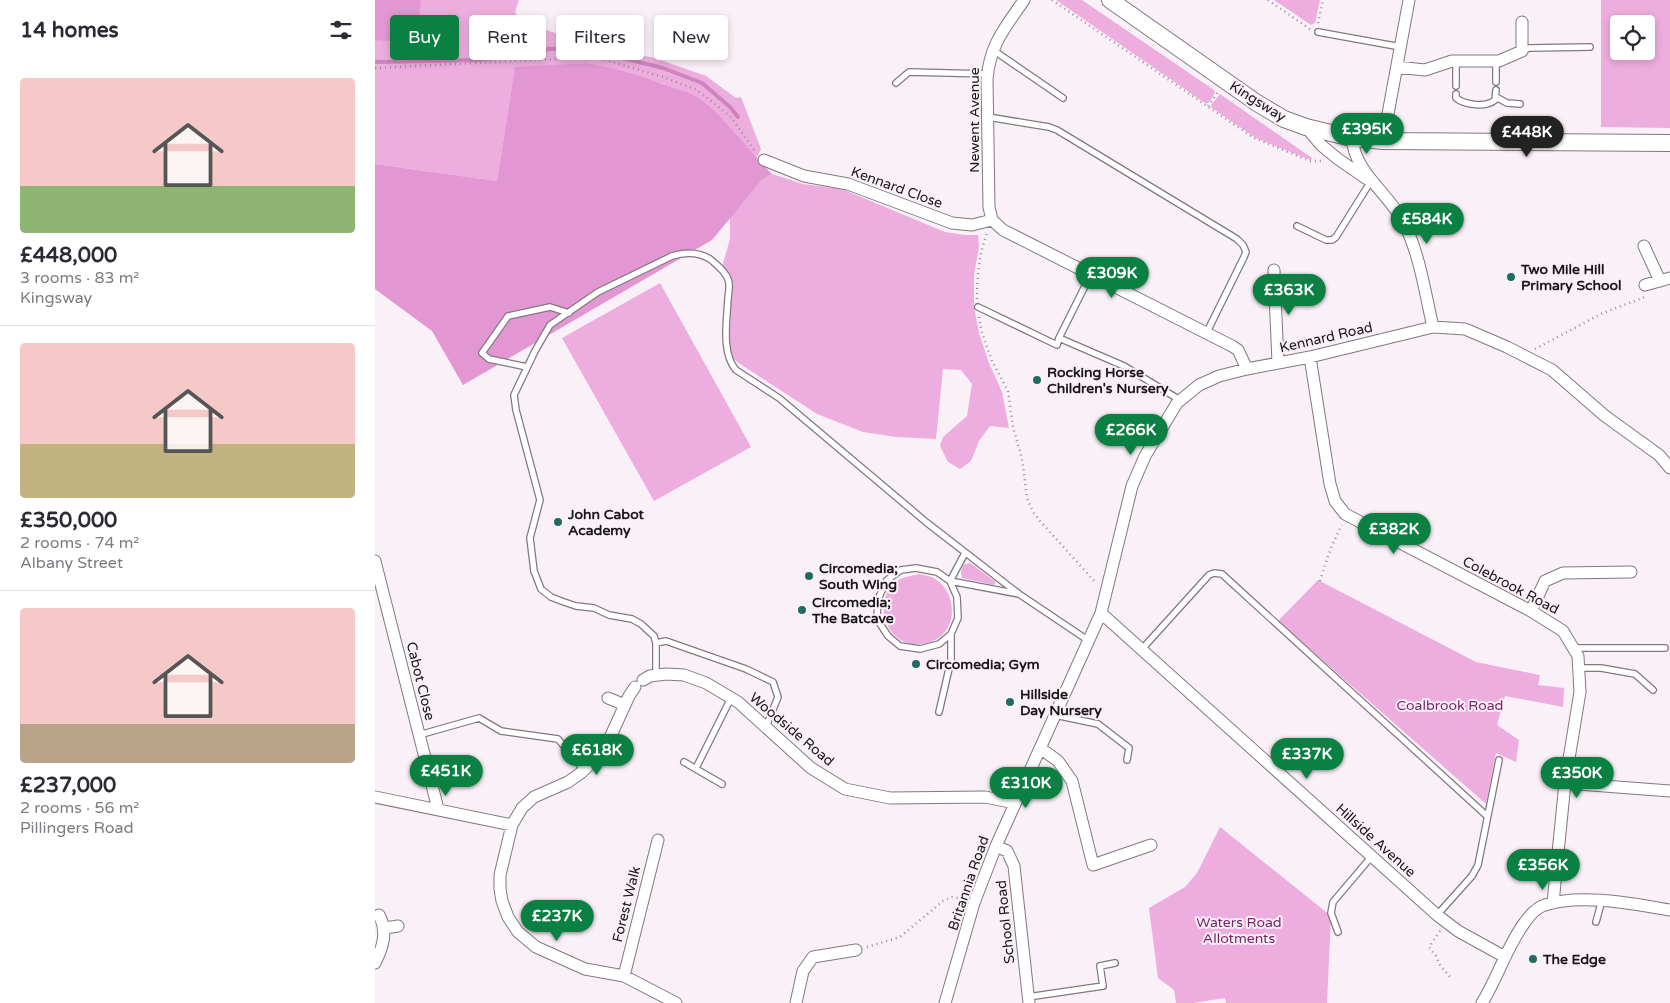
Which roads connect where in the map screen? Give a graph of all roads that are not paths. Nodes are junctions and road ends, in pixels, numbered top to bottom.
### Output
1 (1024, 0) edge
2 (1109, 0) edge
3 (1409, 0) edge
4 (1522, 22) dead end
5 (1318, 32) road end
6 (1401, 47) junction
7 (1590, 47) dead end
8 (993, 50) junction
9 (1522, 51) junction
10 (1456, 61) junction
11 (1496, 61) junction
12 (1397, 67) junction
13 (988, 74) junction
14 (1496, 82) dead end
15 (896, 83) dead end
16 (1456, 86) dead end
17 (1496, 90) dead end
18 (1456, 94) dead end
19 (1496, 97) junction
20 (1063, 98) dead end
21 (1520, 104) dead end
22 (988, 117) junction
23 (1305, 127) junction
24 (1352, 138) junction
25 (1383, 141) junction
26 (1670, 143) edge
27 (764, 160) road end
28 (1373, 183) junction
29 (991, 220) junction
30 (1297, 226) dead end
31 (1644, 246) dead end
32 (1274, 270) dead end
33 (1091, 274) junction
34 (1665, 280) edge
35 (1645, 284) dead end
36 (978, 307) road end
37 (569, 313) junction
38 (1433, 327) junction
39 (1207, 332) junction
40 (1059, 338) junction
41 (1310, 357) junction
42 (1278, 363) junction
43 (527, 367) junction
44 (1247, 369) junction
45 (1180, 400) junction
46 (1670, 468) edge
47 (965, 553) junction
48 (375, 561) edge
49 (1631, 572) dead end
50 (951, 580) junction
51 (1019, 594) junction
52 (1531, 611) junction
53 (1101, 613) junction
54 (951, 634) junction
55 (1089, 641) junction
56 (656, 643) junction
57 (1573, 648) junction
58 (1665, 648) dead end
59 (1142, 649) junction
60 (1578, 668) junction
61 (660, 675) junction
62 (1653, 690) dead end
63 (608, 698) dead end
64 (731, 698) junction
65 (625, 705) junction
66 (939, 712) dead end
67 (1055, 715) junction
68 (765, 727) junction
69 (419, 735) junction
70 (1040, 748) junction
71 (1127, 760) dead end
72 (1499, 760) dead end
73 (685, 762) dead end
74 (696, 768) junction
75 (584, 770) junction
76 (1565, 783) junction
77 (722, 784) dead end
78 (1670, 791) edge
79 (375, 797) edge
80 (1015, 803) junction
81 (439, 809) junction
82 (1487, 816) junction
83 (511, 825) junction
84 (658, 840) dead end
85 (996, 846) junction
86 (1151, 846) dead end
87 (1372, 856) junction
88 (1602, 900) junction
89 (1553, 903) junction
90 (1670, 910) edge
91 (379, 915) dead end
92 (1437, 915) junction
93 (1595, 922) dead end
94 (398, 926) dead end
95 (385, 928) junction
96 (1338, 932) dead end
97 (855, 950) road end
98 (1505, 957) junction
99 (375, 963) edge
100 (1115, 963) dead end
101 (624, 976) junction
102 (1029, 1000) edge
103 (676, 1003) edge
104 (796, 1003) edge
105 (945, 1003) edge
106 (1482, 1003) edge

1 - 8 street, Newent Avenue
2 - 23 street, Kingsway
3 - 6 street
4 - 9 street
5 - 6 lane
6 - 12 street
7 - 9 lane
8 - 13 street, Newent Avenue
8 - 20 lane
9 - 11 street
10 - 11 street
10 - 12 street
10 - 16 lane
11 - 14 lane
12 - 25 street
13 - 15 lane
13 - 22 street, Newent Avenue
17 - 19 lane
18 - 19 lane
19 - 21 lane
22 - 29 street, Newent Avenue
22 - 39 lane
23 - 24 street, Kingsway
23 - 28 street
24 - 25 street, Kingsway
24 - 28 street
25 - 26 street, Kingsway
27 - 29 street, Kennard Close
28 - 30 lane
28 - 38 street
29 - 33 street
31 - 34 street
32 - 42 street
33 - 39 street
33 - 40 lane
34 - 35 street
36 - 40 lane
37 - 43 lane
37 - 43 lane
37 - 47 lane
38 - 41 street, Kennard Road
38 - 46 street, Kennard Road
39 - 44 street
40 - 45 lane
41 - 42 street, Kennard Road
41 - 52 street, Colebrook Road
42 - 44 street, Kennard Road
43 - 56 lane
44 - 45 street, Kennard Road
45 - 53 street, Kennard Road
47 - 50 lane
47 - 51 lane
48 - 69 street, Cabot Close
49 - 52 street
50 - 51 lane
50 - 54 lane
50 - 54 lane
51 - 55 lane
52 - 57 street, Colebrook Road
53 - 55 street, Britannia Road
53 - 59 street, Hillside Avenue
54 - 66 lane
55 - 67 street, Britannia Road
56 - 61 lane
56 - 68 lane
57 - 58 lane
57 - 60 street, Colebrook Road
59 - 82 lane
59 - 87 street, Hillside Avenue
60 - 62 lane
60 - 76 street, Colebrook Road
61 - 64 street, Woodside Road
61 - 65 street, Woodside Road
63 - 65 street
64 - 68 street, Woodside Road
64 - 74 lane
65 - 75 street, Woodside Road
67 - 70 street, Britannia Road
67 - 71 lane
68 - 80 street, Woodside Road
69 - 75 lane
69 - 81 street, Cabot Close
70 - 80 street, Britannia Road
70 - 86 street
72 - 82 lane
73 - 74 lane
74 - 77 lane
75 - 83 street, Woodside Road
76 - 78 street
76 - 89 street, Colebrook Road
79 - 81 street
80 - 85 street, Britannia Road
81 - 83 street
82 - 92 lane
83 - 101 street
84 - 101 street, Forest Walk
85 - 102 street, School Road
85 - 105 street, Britannia Road
87 - 92 street, Hillside Avenue
87 - 96 lane
88 - 89 street
88 - 90 street
88 - 93 lane
89 - 98 street
91 - 95 street
92 - 98 street, Hillside Avenue
94 - 95 street
95 - 99 street
97 - 104 street
98 - 106 street
100 - 102 lane
101 - 103 street

